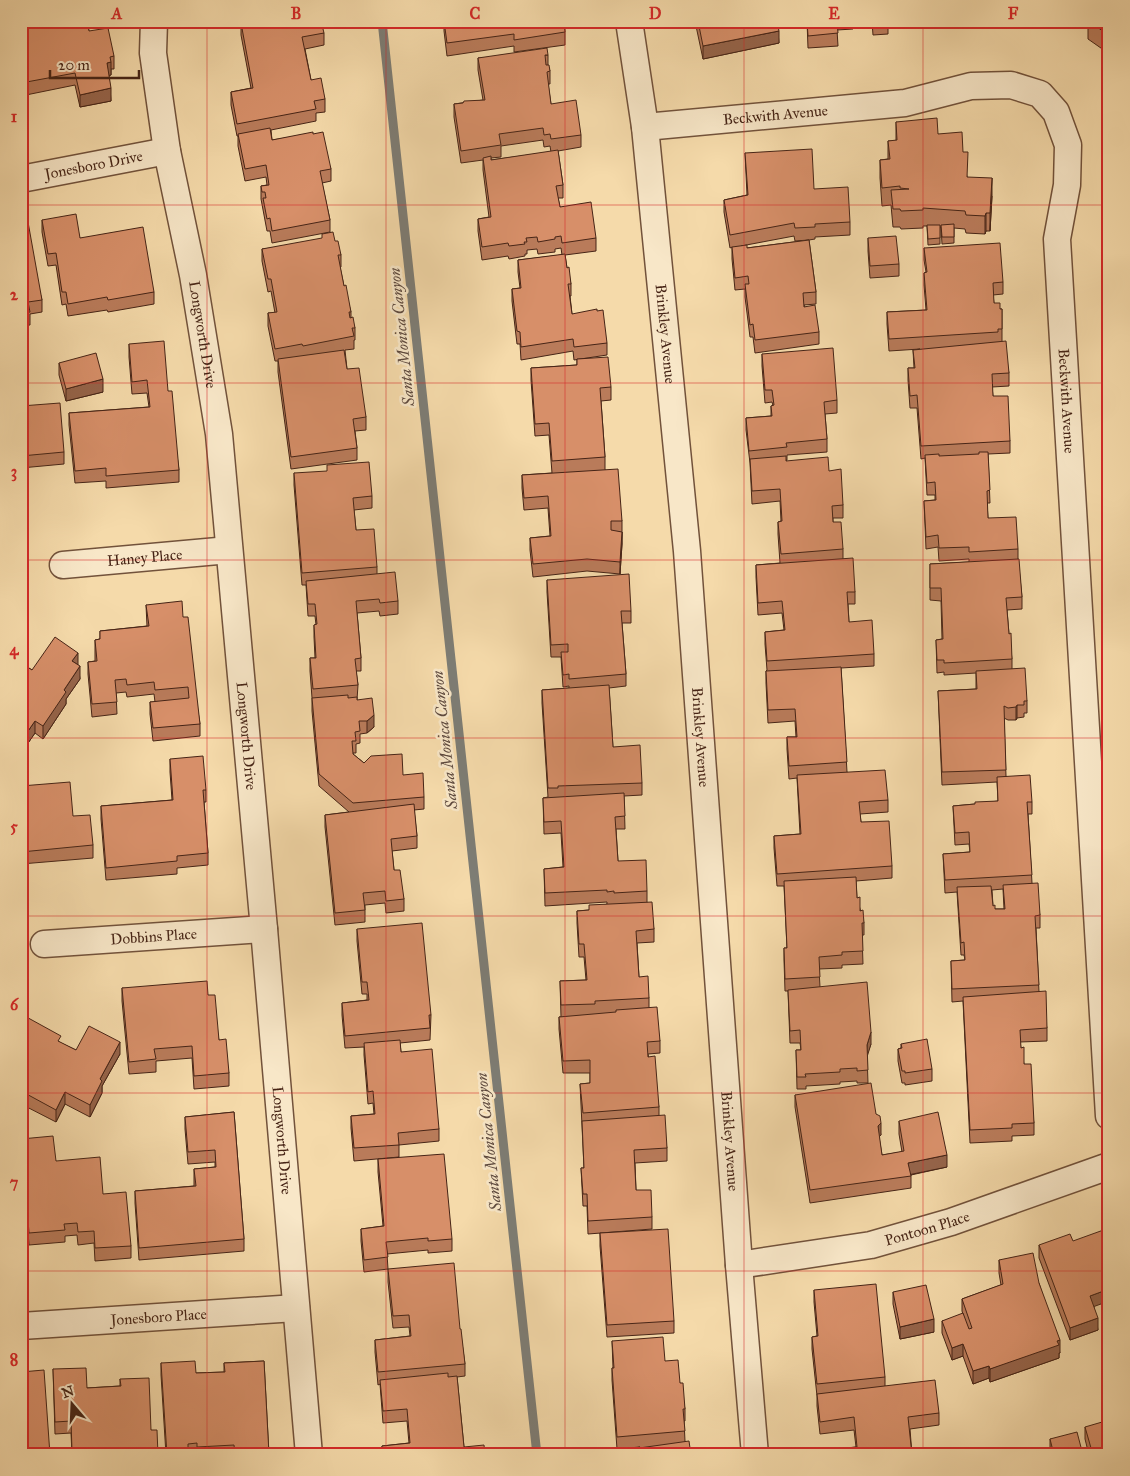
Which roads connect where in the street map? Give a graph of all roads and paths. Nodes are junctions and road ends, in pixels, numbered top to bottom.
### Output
1 (154, 21) edge
2 (629, 21) edge
3 (645, 127) junction
4 (166, 151) junction
5 (21, 179) edge
6 (229, 550) junction
7 (63, 565) dead end
8 (264, 929) junction
9 (44, 944) dead end
10 (1109, 1116) edge
11 (1109, 1166) edge
12 (739, 1265) junction
13 (296, 1308) junction
14 (21, 1326) edge
15 (309, 1455) edge
16 (756, 1455) edge

1 - 4 street, Longworth Drive
2 - 3 street, Brinkley Avenue
3 - 10 street, Beckwith Avenue
3 - 12 street, Brinkley Avenue
4 - 5 street, Jonesboro Drive
4 - 6 street, Longworth Drive
6 - 7 street, Haney Place
6 - 8 street, Longworth Drive
8 - 9 street, Dobbins Place
8 - 13 street, Longworth Drive
11 - 12 street, Pontoon Place
12 - 16 street, Brinkley Avenue
13 - 14 street, Jonesboro Place
13 - 15 street, Longworth Drive

